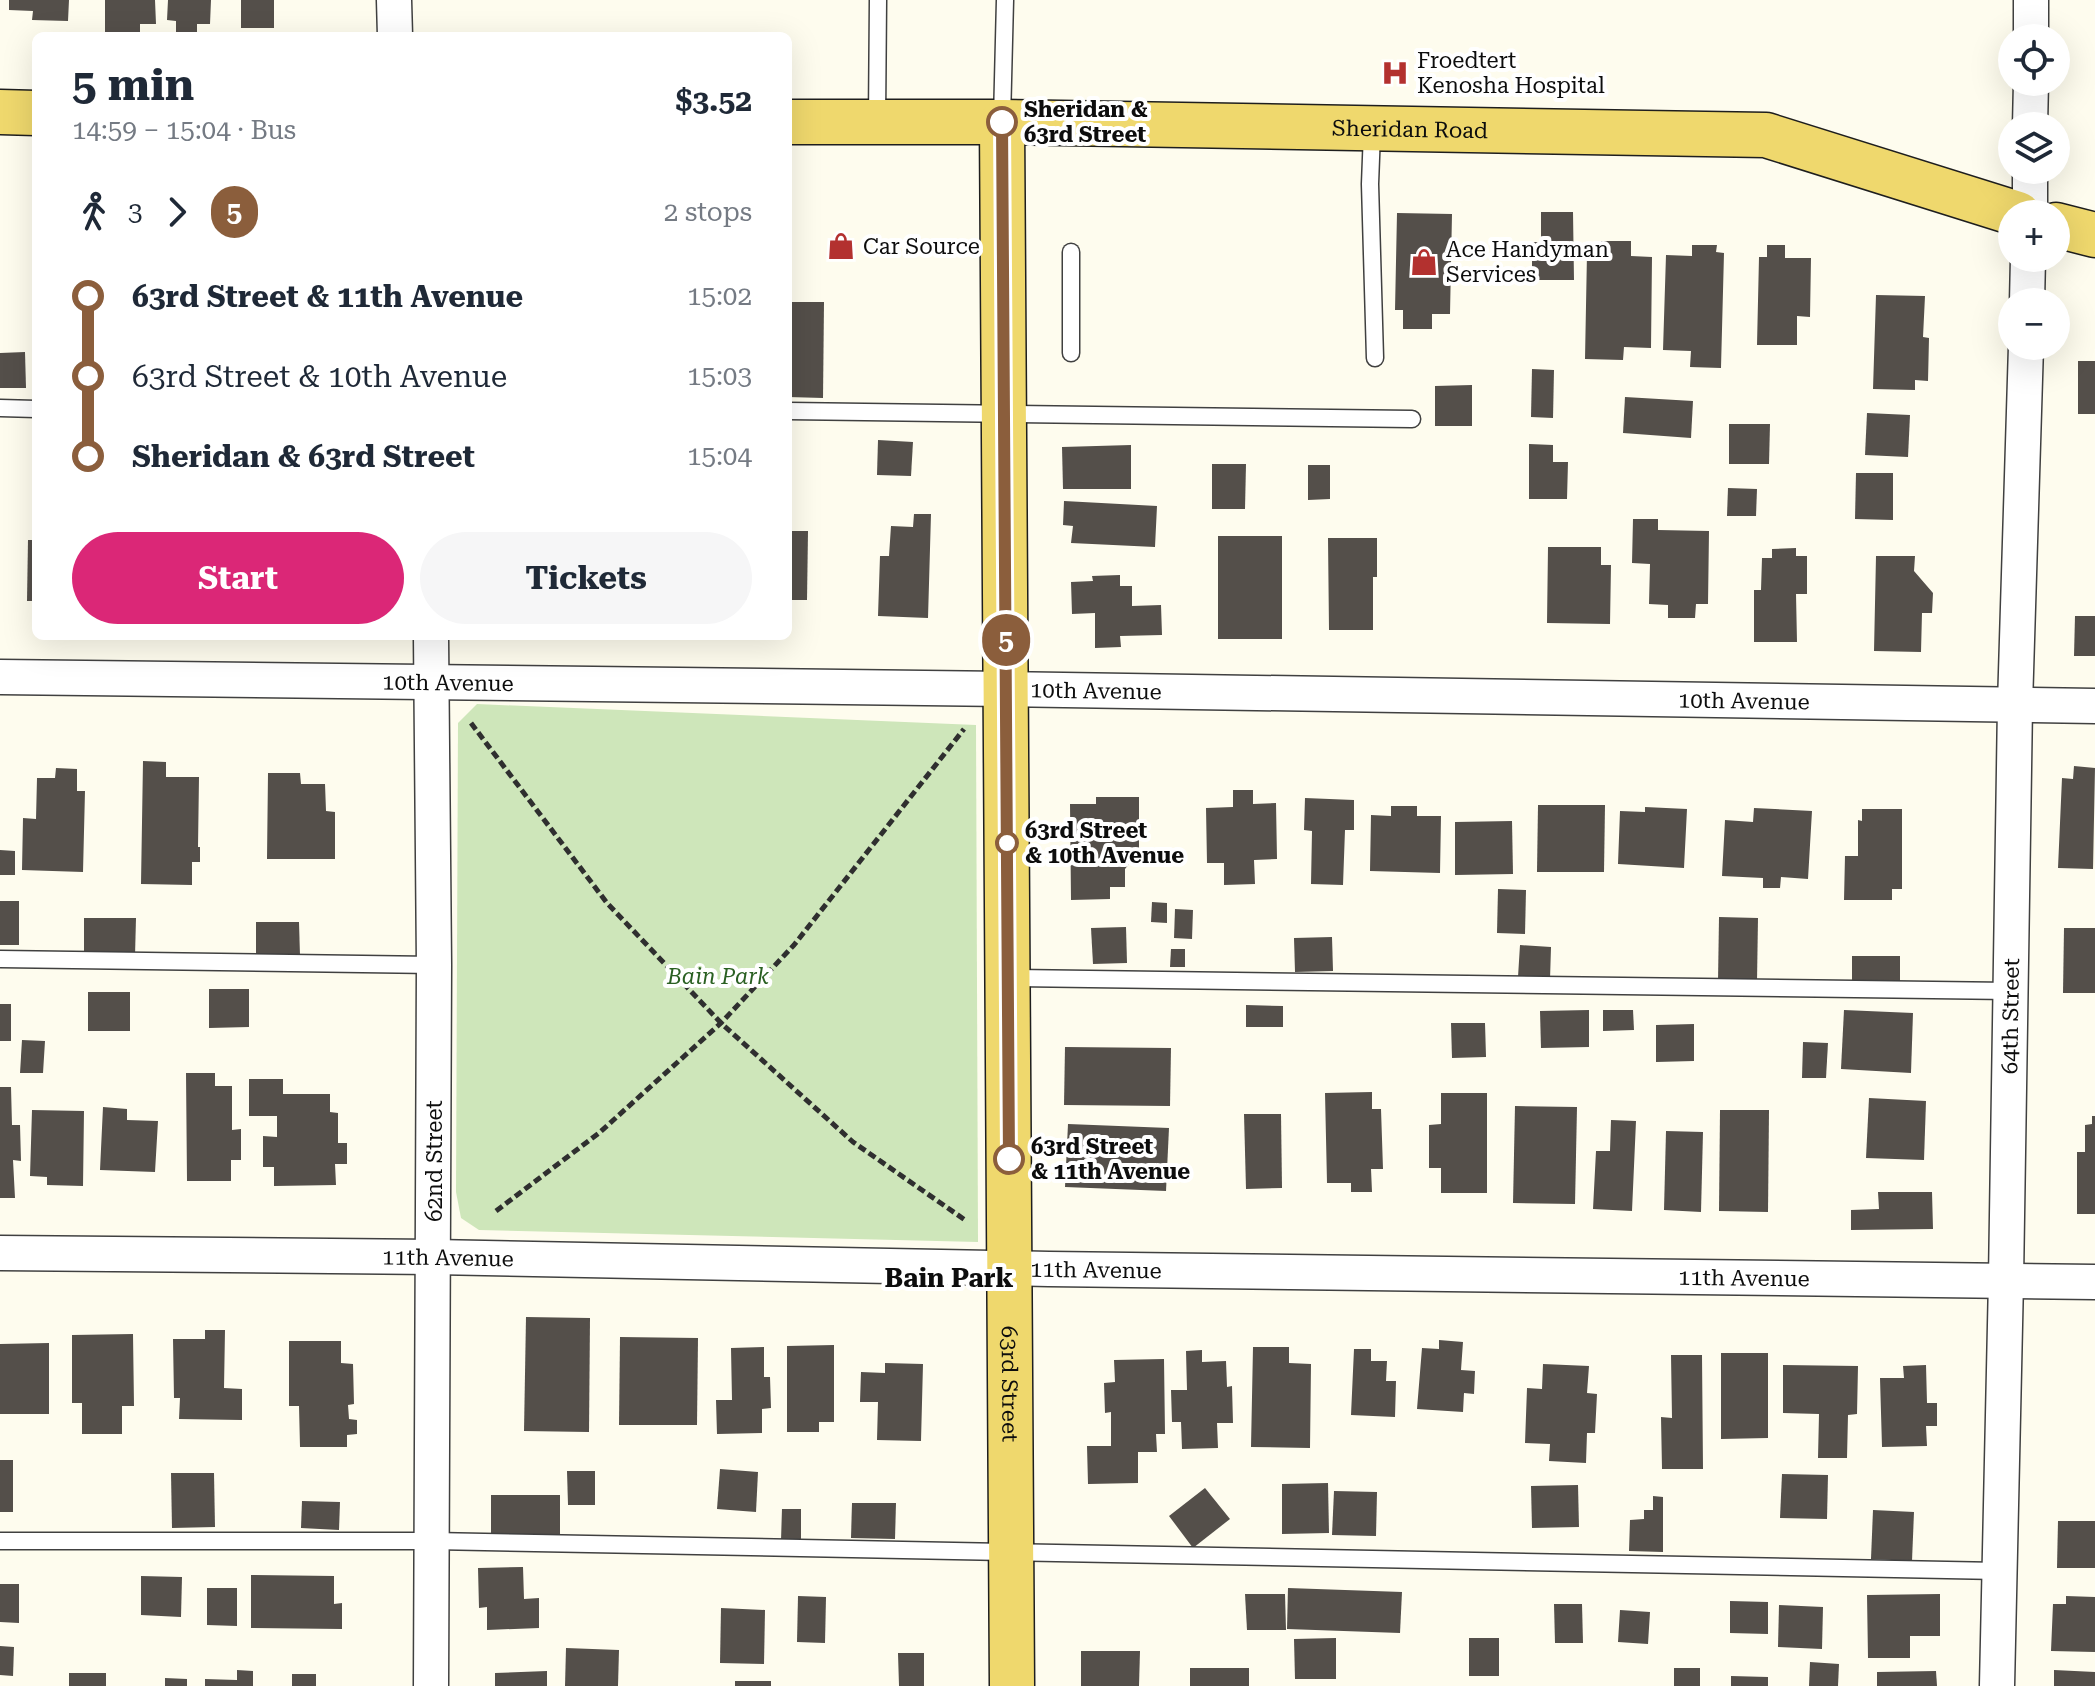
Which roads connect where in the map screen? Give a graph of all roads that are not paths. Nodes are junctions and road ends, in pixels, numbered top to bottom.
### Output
1 (394, 0) edge
2 (878, 0) edge
3 (1005, 0) edge
4 (2031, 0) edge
5 (2031, 24) edge
6 (395, 32) edge
7 (0, 112) edge
8 (32, 113) edge
9 (792, 122) edge
10 (877, 122) junction
11 (1002, 122) junction
12 (1372, 129) junction
13 (1998, 208) edge
14 (2070, 229) edge
15 (2095, 235) edge
16 (1071, 252) dead end
17 (1071, 353) dead end
18 (1375, 358) dead end
19 (2026, 360) edge
20 (0, 408) edge
21 (32, 409) edge
22 (792, 411) edge
23 (1004, 413) junction
24 (1412, 419) dead end
25 (431, 640) edge
26 (0, 677) edge
27 (431, 682) junction
28 (1006, 689) junction
29 (2015, 705) junction
30 (2095, 706) edge
31 (0, 959) edge
32 (434, 965) junction
33 (1008, 978) junction
34 (2010, 991) junction
35 (0, 1253) edge
36 (434, 1257) junction
37 (1009, 1269) junction
38 (2006, 1280) junction
39 (2095, 1282) edge
40 (0, 1541) edge
41 (433, 1541) junction
42 (1011, 1552) junction
43 (1999, 1571) junction
44 (431, 1686) edge
45 (1012, 1686) edge
46 (1997, 1686) edge

1 - 6 street
2 - 10 lane
3 - 11 lane
4 - 5 street
7 - 8 main road
9 - 10 main road, Sheridan Road
10 - 11 main road, Sheridan Road
11 - 12 main road, Sheridan Road
11 - 23 main road, 63rd Street
12 - 13 main road, Sheridan Road
12 - 18 lane
14 - 15 main road
16 - 17 lane
19 - 29 street, 64th Street
20 - 21 lane
22 - 23 lane
23 - 24 lane
23 - 28 main road, 63rd Street
25 - 27 street, 62nd Street
26 - 27 street, 10th Avenue
27 - 28 street, 10th Avenue
27 - 32 street, 62nd Street
28 - 29 street, 10th Avenue
28 - 33 main road, 63rd Street
29 - 30 street, 10th Avenue
29 - 34 street, 64th Street
31 - 32 lane
32 - 36 street, 62nd Street
33 - 34 lane
33 - 37 main road, 63rd Street
34 - 38 street, 64th Street
35 - 36 street, 11th Avenue
36 - 37 street, 11th Avenue
36 - 41 street, 62nd Street
37 - 38 street, 11th Avenue
37 - 42 main road, 63rd Street
38 - 39 street, 11th Avenue
38 - 43 street, 64th Street
40 - 41 lane
41 - 42 lane
41 - 44 street, 62nd Street
42 - 43 lane
42 - 45 main road, 63rd Street
43 - 46 street, 64th Street

